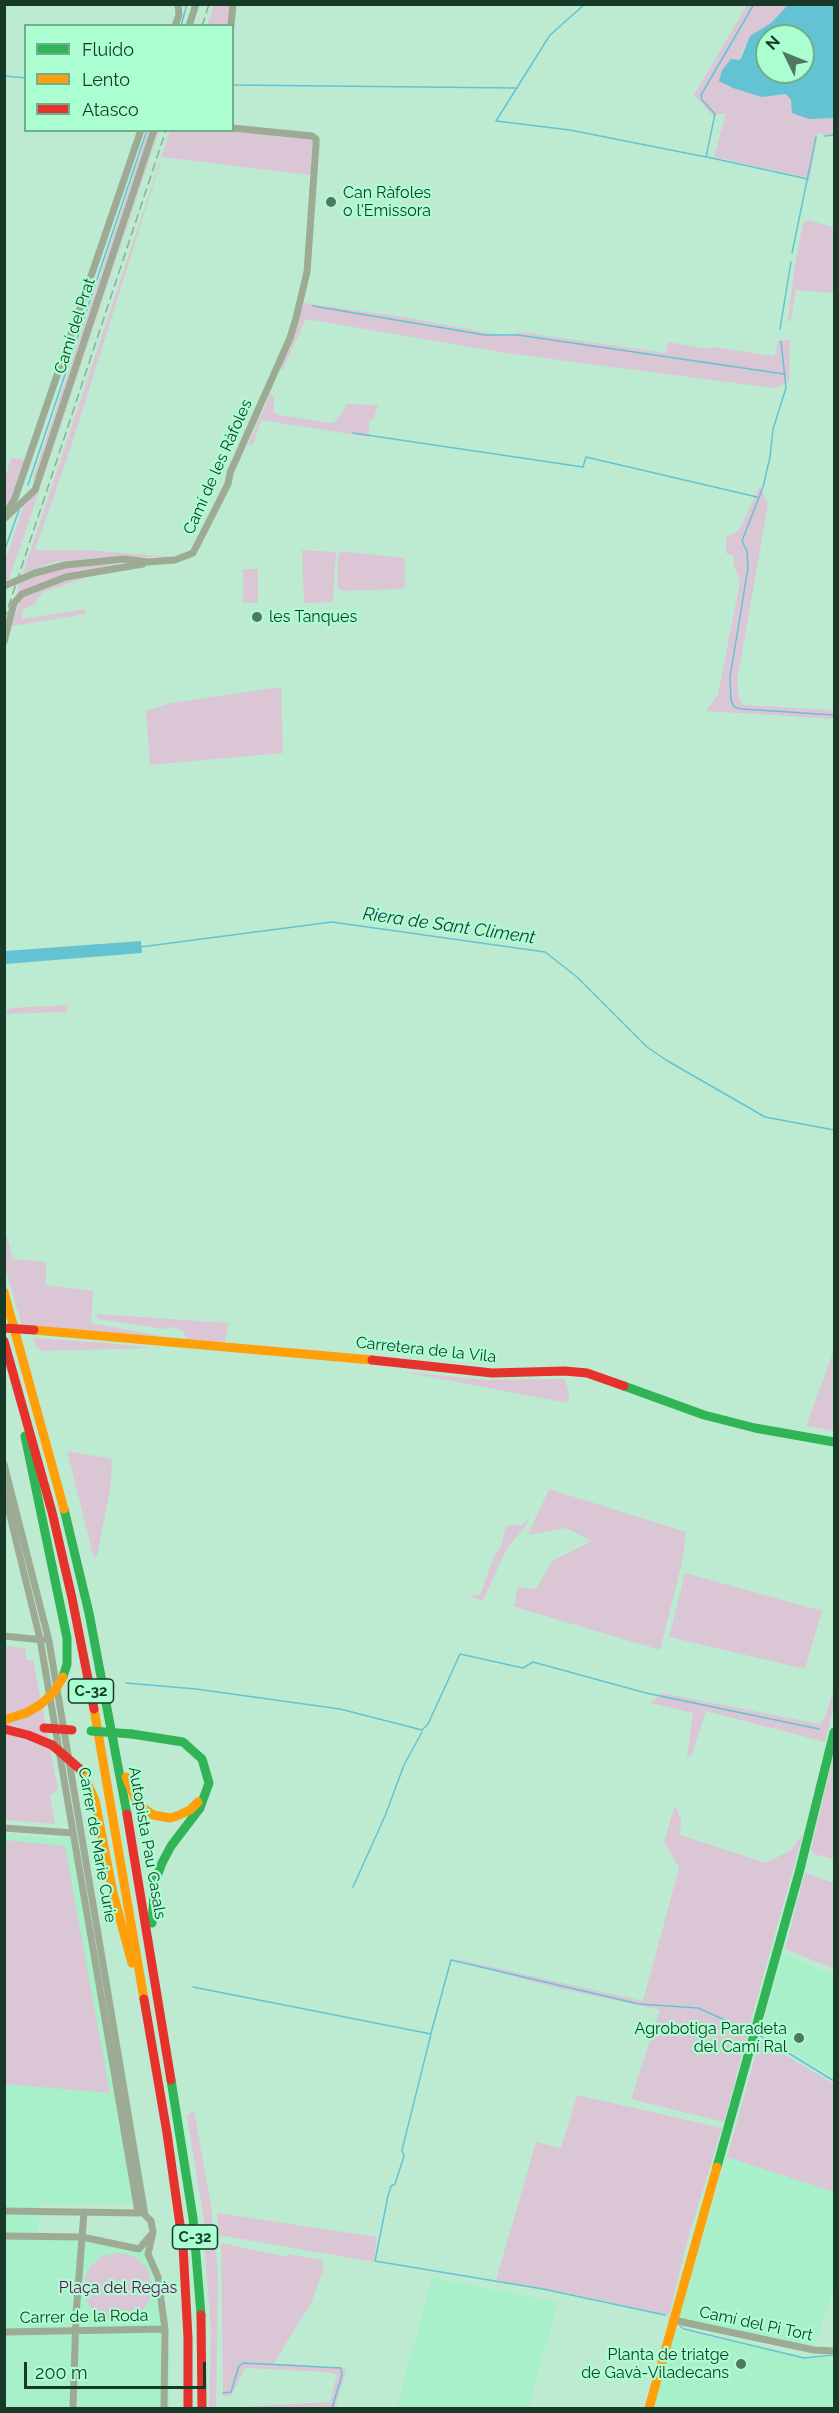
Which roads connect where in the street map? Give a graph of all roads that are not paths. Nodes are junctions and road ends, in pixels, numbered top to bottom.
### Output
1 (178, 4) edge
2 (196, 4) edge
3 (233, 4) edge
4 (176, 24) edge
5 (190, 24) edge
6 (231, 24) edge
7 (234, 129) edge
8 (140, 132) edge
9 (153, 132) edge
10 (4, 518) edge
11 (148, 562) junction
12 (4, 586) edge
13 (4, 642) edge
14 (4, 1292) edge
15 (4, 1328) edge
16 (4, 1341) edge
17 (18, 1384) junction
18 (834, 1442) edge
19 (4, 1464) edge
20 (4, 1491) edge
21 (4, 1636) edge
22 (40, 1640) junction
23 (49, 1641) junction
24 (4, 1720) edge
25 (4, 1727) edge
26 (834, 1732) edge
27 (114, 1743) junction
28 (207, 1775) junction
29 (4, 1828) edge
30 (73, 1833) junction
31 (150, 1942) junction
32 (144, 2001) junction
33 (4, 2211) edge
34 (84, 2212) junction
35 (141, 2213) junction
36 (153, 2232) junction
37 (4, 2236) edge
38 (82, 2237) junction
39 (673, 2320) junction
40 (165, 2328) junction
41 (4, 2332) edge
42 (76, 2332) junction
43 (834, 2351) edge
44 (73, 2409) edge
45 (164, 2409) edge
46 (189, 2409) edge
47 (202, 2409) edge
48 (649, 2409) edge

1 - 4 street
2 - 5 street
3 - 6 street
7 - 11 street, Camí de les Ràfoles
8 - 10 street
9 - 10 street, Camí del Prat
11 - 12 street, Camí de les Ràfoles, bridge
11 - 13 street
14 - 27 main road, Autopista Pau Casals / C-32
15 - 18 main road, Carretera de la Vila, bridge
16 - 17 main road, Autopista Pau Casals / C-32
17 - 24 main road, bridge
17 - 32 main road, Autopista Pau Casals / C-32
19 - 23 street, Carrer de Marie Curie
20 - 22 street, Carrer de Marie Curie
21 - 22 street
22 - 23 street
22 - 30 street, Carrer de Marie Curie
23 - 35 street, Carrer de Marie Curie
25 - 28 main road, bridge
25 - 32 main road, bridge
26 - 39 main road
27 - 28 main road
27 - 31 main road, Autopista Pau Casals / C-32
28 - 31 main road
29 - 30 street
30 - 35 street, Carrer de Marie Curie
31 - 47 main road, Autopista Pau Casals / C-32
32 - 46 main road, Autopista Pau Casals / C-32
33 - 34 street
34 - 35 street
34 - 38 street
35 - 36 street, Carrer de Marie Curie
36 - 38 street
36 - 40 street
37 - 38 street
38 - 42 street
39 - 43 street, Camí del Pi Tort
39 - 48 main road
40 - 42 street, Carrer de la Roda
40 - 45 street
41 - 42 street, Carrer de la Roda
42 - 44 street

